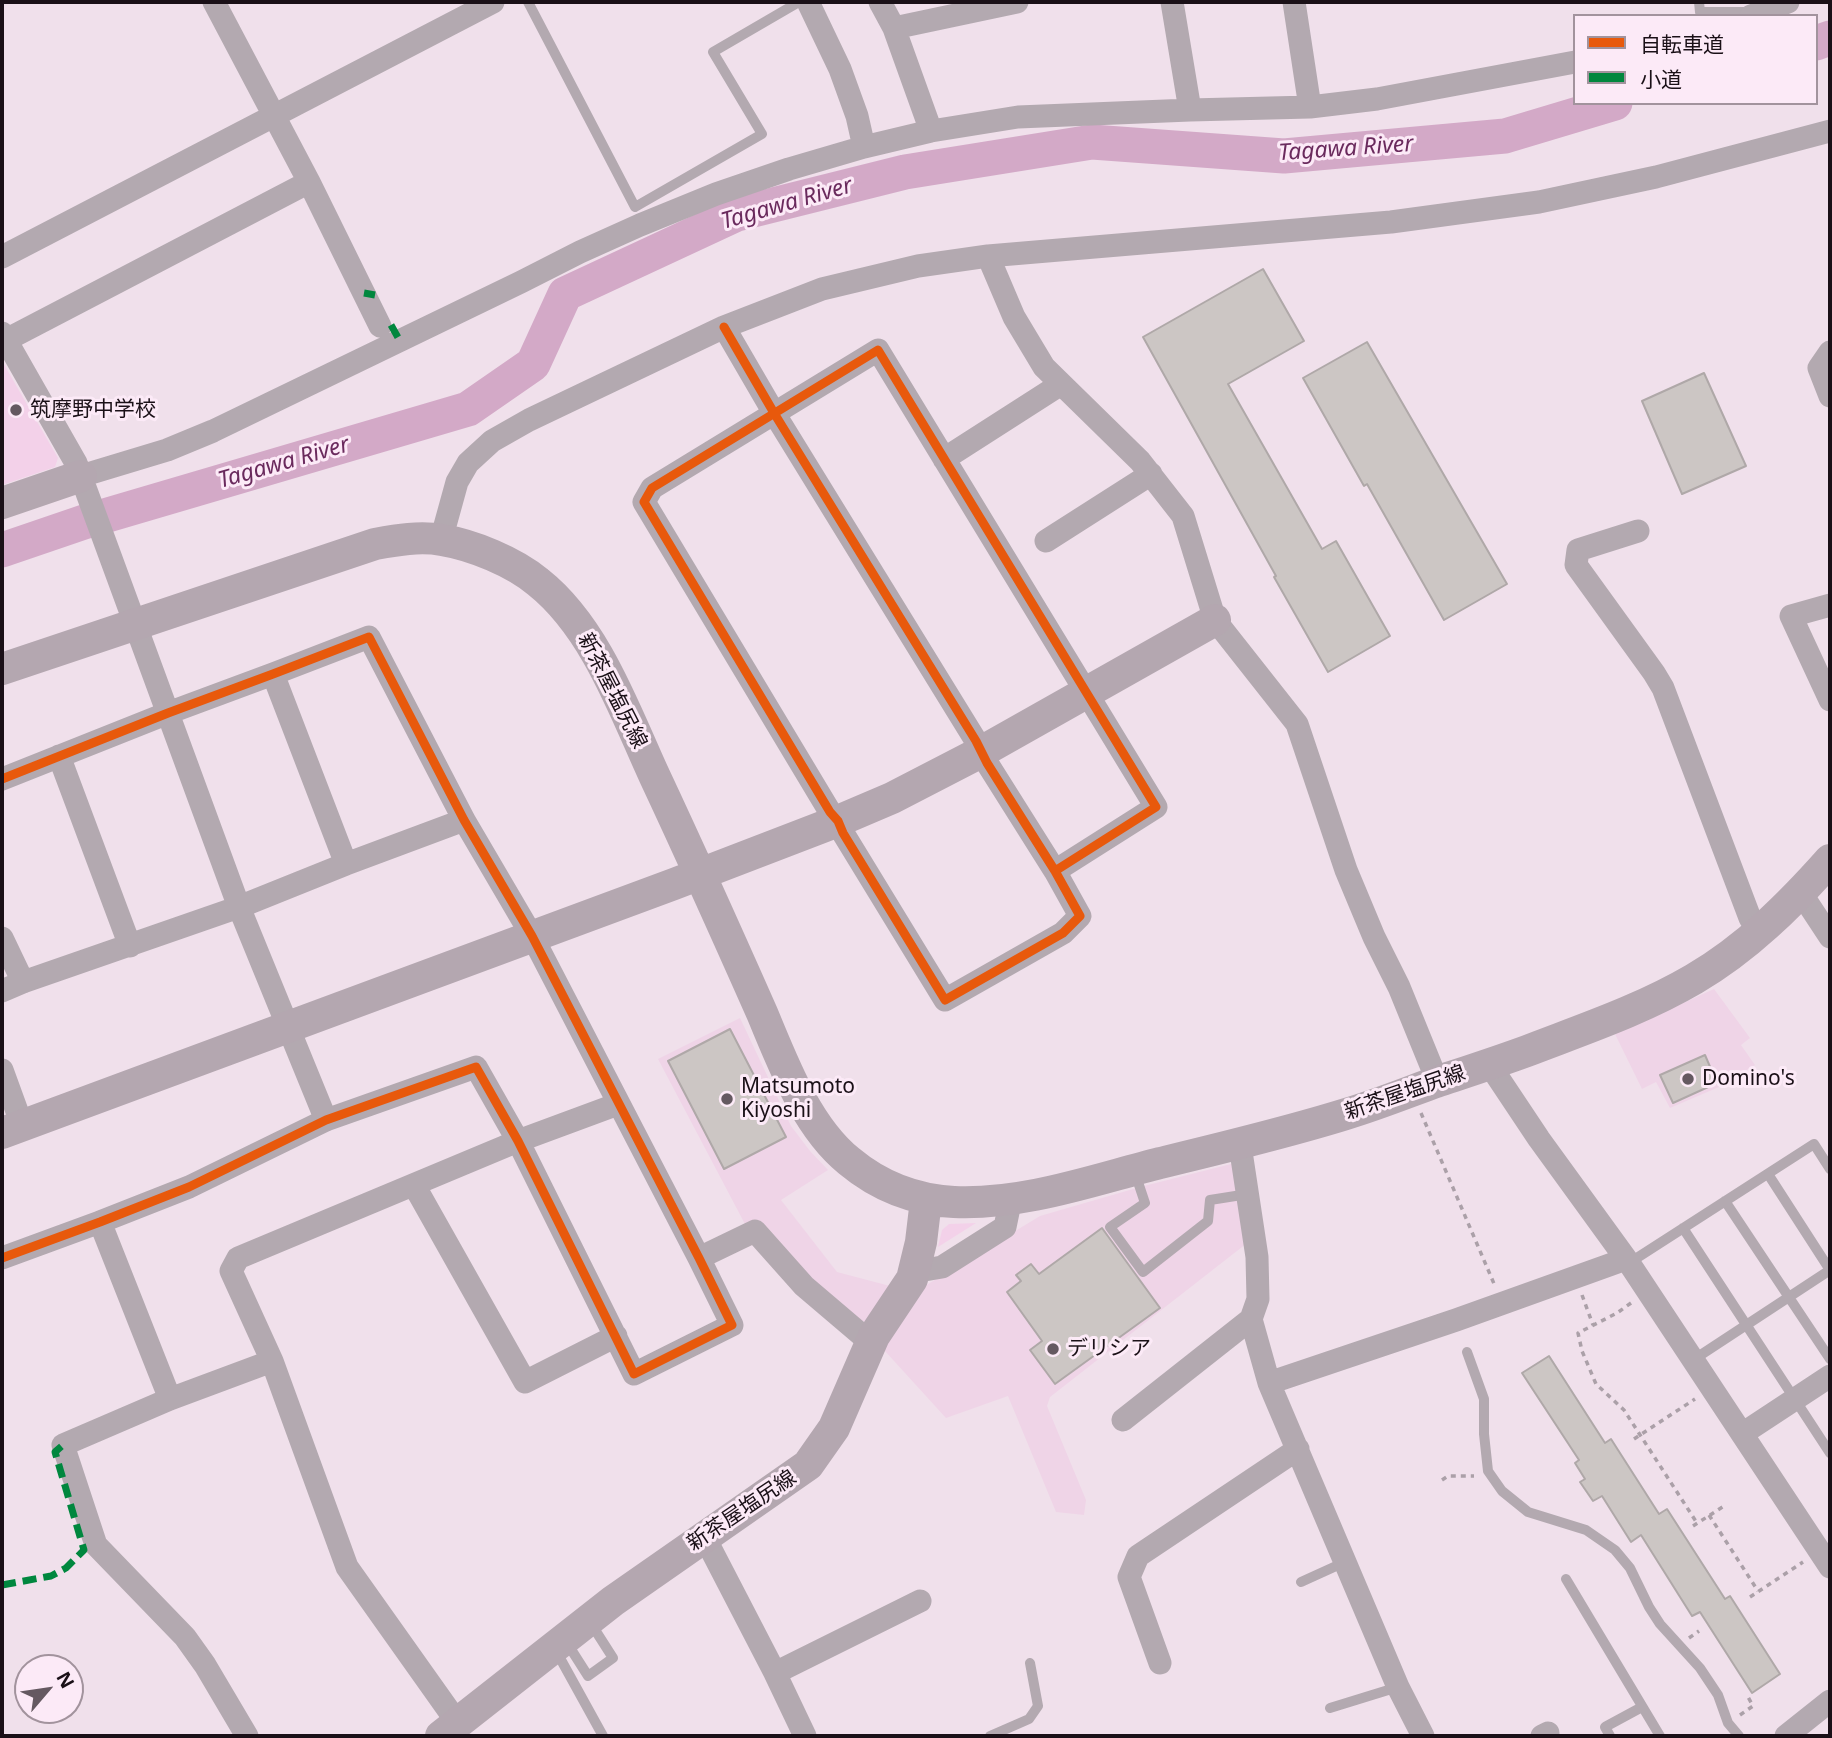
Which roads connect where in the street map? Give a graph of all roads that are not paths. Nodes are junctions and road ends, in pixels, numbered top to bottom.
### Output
1 (214, 2) edge
2 (493, 2) edge
3 (528, 2) edge
4 (799, 2) edge
5 (808, 2) edge
6 (880, 2) edge
7 (1017, 2) edge
8 (1172, 2) edge
9 (1294, 2) edge
10 (1699, 2) edge
11 (1788, 2) edge
12 (1757, 14) edge
13 (894, 28) junction
14 (1573, 62) edge
15 (1310, 107) junction
16 (1190, 110) junction
17 (273, 116) junction
18 (931, 131) junction
19 (1830, 131) edge
20 (864, 146) junction
21 (309, 182) junction
22 (988, 256) junction
23 (2, 257) edge
24 (380, 326) dead end
25 (724, 327) junction
26 (4, 337) edge
27 (1830, 352) edge
28 (1061, 384) junction
29 (1830, 396) edge
30 (774, 413) junction
31 (944, 459) junction
32 (1151, 474) junction
33 (83, 484) junction
34 (2, 503) edge
35 (1638, 531) dead end
36 (442, 540) junction
37 (1046, 541) dead end
38 (1830, 605) edge
39 (131, 613) junction
40 (1215, 620) junction
41 (2, 669) edge
42 (273, 674) junction
43 (1086, 693) junction
44 (1830, 701) edge
45 (167, 712) junction
46 (981, 752) junction
47 (59, 756) junction
48 (2, 779) edge
49 (464, 820) junction
50 (838, 821) junction
51 (1830, 860) edge
52 (346, 864) junction
53 (1055, 871) junction
54 (700, 874) junction
55 (1801, 893) junction
56 (239, 907) junction
57 (1760, 932) junction
58 (532, 936) junction
59 (1830, 937) edge
60 (2, 938) edge
61 (130, 946) junction
62 (23, 982) junction
63 (2, 991) edge
64 (289, 1027) junction
65 (1489, 1065) junction
66 (2, 1070) edge
67 (1436, 1082) junction
68 (618, 1104) junction
69 (326, 1120) junction
70 (12, 1129) edge
71 (518, 1140) junction
72 (1240, 1144) junction
73 (1830, 1169) edge
74 (1135, 1170) junction
75 (1768, 1174) junction
76 (414, 1185) junction
77 (1248, 1194) junction
78 (1011, 1198) junction
79 (926, 1200) junction
80 (1725, 1201) junction
81 (100, 1222) junction
82 (1683, 1228) junction
83 (2, 1258) edge
84 (699, 1258) junction
85 (1628, 1261) junction
86 (1830, 1270) edge
87 (914, 1272) junction
88 (1789, 1297) junction
89 (1251, 1319) junction
90 (1746, 1325) junction
91 (616, 1336) junction
92 (871, 1343) junction
93 (1467, 1352) dead end
94 (1830, 1359) edge
95 (1693, 1360) junction
96 (272, 1361) junction
97 (1830, 1376) edge
98 (1269, 1383) junction
99 (170, 1399) junction
100 (1795, 1399) junction
101 (1123, 1420) dead end
102 (1742, 1434) junction
103 (1298, 1449) junction
104 (1830, 1452) edge
105 (704, 1536) junction
106 (1345, 1562) junction
107 (1820, 1562) edge
108 (1566, 1579) dead end
109 (1301, 1582) dead end
110 (920, 1601) dead end
111 (569, 1635) junction
112 (1030, 1663) dead end
113 (1160, 1663) dead end
114 (775, 1673) junction
115 (1398, 1687) junction
116 (1830, 1701) edge
117 (1642, 1706) junction
118 (1330, 1708) dead end
119 (451, 1733) edge
120 (247, 1736) edge
121 (603, 1736) edge
122 (805, 1736) edge
123 (990, 1736) edge
124 (1423, 1736) edge
125 (1610, 1736) edge
126 (1660, 1736) edge
127 (1739, 1736) edge
128 (1786, 1736) edge

1 - 17 street
2 - 17 street
3 - 4 lane
5 - 20 street
6 - 13 street
7 - 13 street
8 - 16 street
9 - 15 street
10 - 12 lane
11 - 12 street
13 - 18 street
14 - 15 street
15 - 16 street
16 - 18 street
17 - 21 street
17 - 23 street
18 - 20 street
19 - 22 street
20 - 33 street
21 - 24 street
21 - 26 street
22 - 25 street
22 - 28 street
25 - 30 street
25 - 36 street
26 - 33 street
27 - 29 street
28 - 31 street
28 - 32 street
30 - 31 street
30 - 46 street
30 - 50 street
31 - 43 street
32 - 37 street
32 - 40 street
33 - 34 main road
33 - 39 street
35 - 57 street
36 - 39 main road, 新茶屋塩尻線
36 - 54 main road, 新茶屋塩尻線
38 - 44 street
39 - 41 main road, 新茶屋塩尻線
39 - 45 street
40 - 43 main road
40 - 67 street
42 - 45 street
42 - 49 street
42 - 52 street
43 - 46 main road
43 - 53 street
45 - 47 street
45 - 56 street
46 - 50 main road
46 - 53 street
47 - 48 street
47 - 61 street
49 - 52 street
49 - 58 street
50 - 53 street
50 - 54 main road
51 - 55 main road, 新茶屋塩尻線
52 - 56 street
54 - 58 main road
54 - 79 main road, 新茶屋塩尻線
55 - 57 main road, 新茶屋塩尻線
55 - 59 street
56 - 61 street
56 - 64 street
57 - 65 main road, 新茶屋塩尻線
58 - 64 main road
58 - 68 street
60 - 62 street
61 - 62 street
62 - 63 street
64 - 69 street
64 - 70 main road
65 - 67 main road, 新茶屋塩尻線
65 - 85 street
66 - 70 street
67 - 72 main road, 新茶屋塩尻線
68 - 71 street
68 - 84 street
69 - 71 street
69 - 81 street
71 - 76 street
71 - 91 street
72 - 74 main road, 新茶屋塩尻線
72 - 77 street
73 - 75 lane
74 - 77 lane
74 - 78 main road, 新茶屋塩尻線
75 - 80 lane
75 - 86 lane
76 - 91 street
76 - 96 street
77 - 89 street
78 - 79 main road, 新茶屋塩尻線
78 - 87 street
79 - 87 main road, 新茶屋塩尻線
80 - 82 lane
80 - 88 lane
81 - 83 street
81 - 99 street
82 - 85 lane
82 - 90 lane
84 - 91 street
84 - 92 street
85 - 95 street
85 - 98 street
86 - 88 lane
87 - 92 main road, 新茶屋塩尻線
88 - 90 lane
88 - 94 lane
89 - 98 street
89 - 101 street
90 - 95 lane
90 - 100 lane
92 - 105 main road, 新茶屋塩尻線
93 - 127 lane
95 - 102 street
96 - 99 street
96 - 119 street
97 - 100 street
98 - 103 street
99 - 120 street
100 - 102 street
100 - 104 lane
102 - 107 street
103 - 106 street
103 - 113 street
105 - 111 main road, 新茶屋塩尻線
105 - 114 street
106 - 109 lane
106 - 115 street
108 - 117 lane
110 - 114 street
111 - 119 main road, 新茶屋塩尻線
111 - 121 lane
112 - 123 lane
114 - 122 street
115 - 118 lane
115 - 124 street
116 - 128 street
117 - 125 lane
117 - 126 lane

